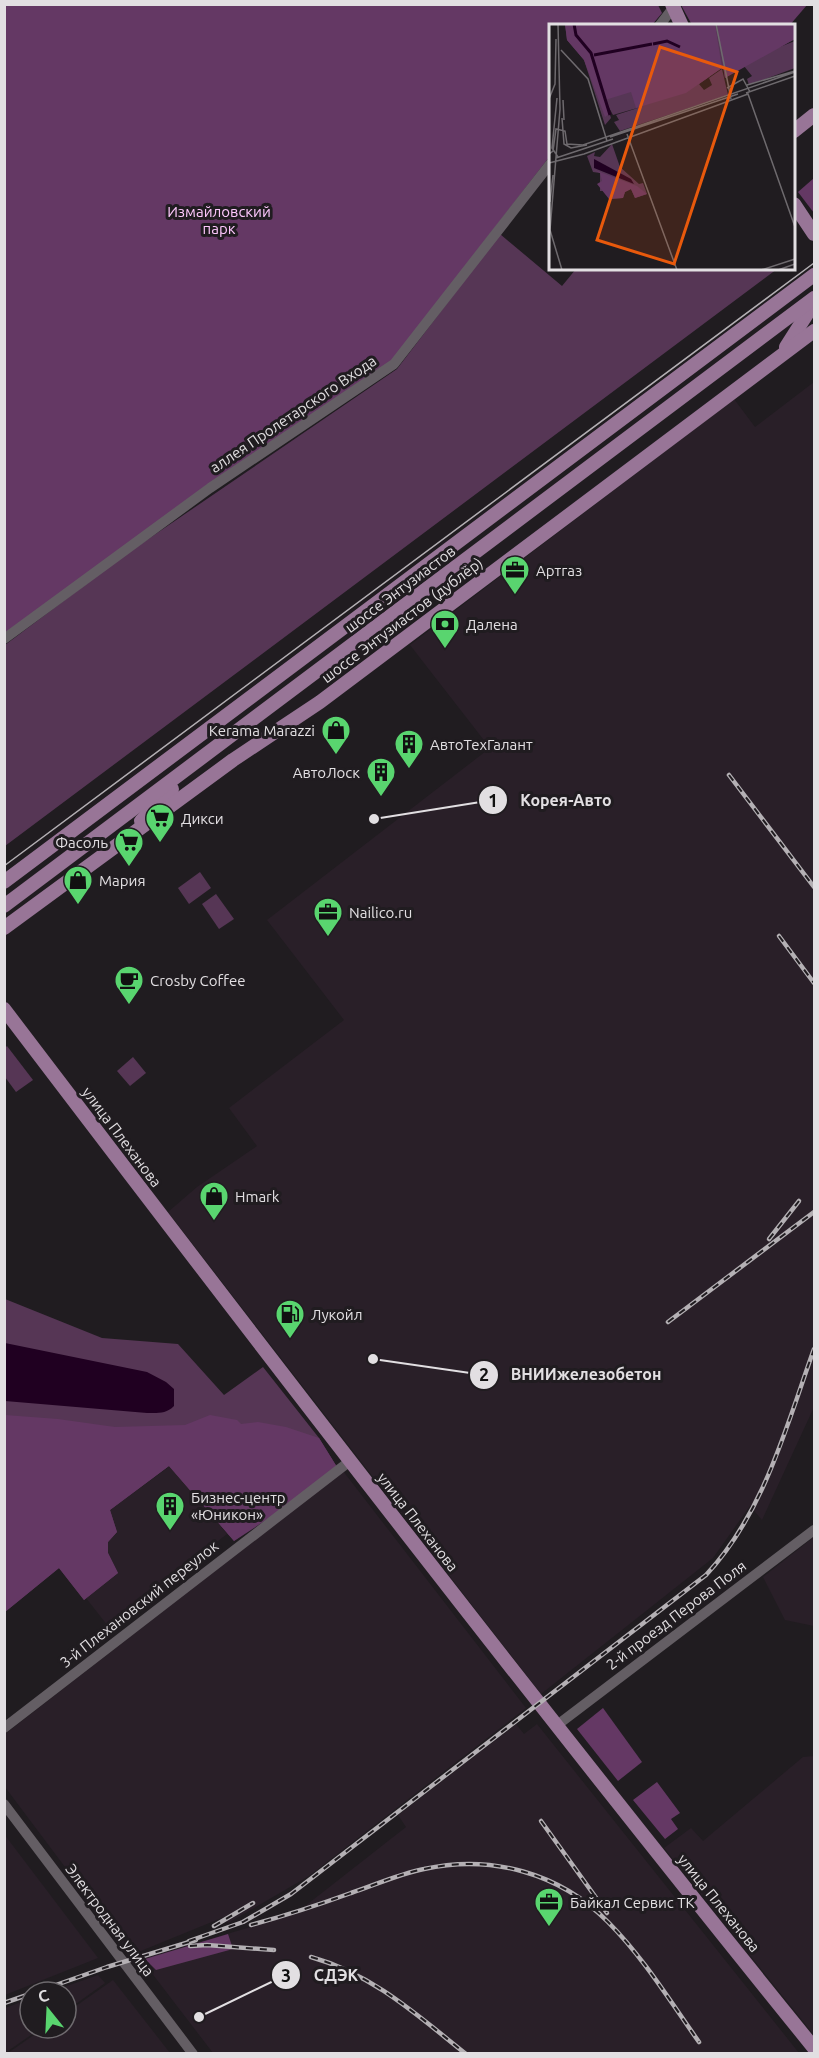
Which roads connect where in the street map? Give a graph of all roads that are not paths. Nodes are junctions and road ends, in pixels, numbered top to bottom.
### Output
1 (673, 6) edge
2 (660, 24) edge
3 (681, 24) edge
4 (549, 165) edge
5 (795, 206) edge
6 (814, 234) edge
7 (814, 275) edge
8 (814, 301) edge
9 (814, 331) edge
10 (776, 360) junction
11 (4, 639) edge
12 (190, 767) junction
13 (120, 845) junction
14 (4, 882) edge
15 (4, 906) edge
16 (4, 928) edge
17 (4, 1009) edge
18 (350, 1461) junction
19 (814, 1530) edge
20 (556, 1725) junction
21 (4, 1728) edge
22 (4, 1804) edge
23 (814, 2048) edge
24 (193, 2054) edge

1 - 2 street
1 - 3 main road
4 - 11 street, аллея Пролетарского Входа
5 - 6 main road
7 - 14 main road, шоссе Энтузиастов
8 - 10 main road
8 - 12 main road, шоссе Энтузиастов
9 - 10 main road, шоссе Энтузиастов (дублёр)
10 - 13 main road, шоссе Энтузиастов (дублёр)
12 - 13 main road
12 - 15 main road, шоссе Энтузиастов
13 - 16 main road, шоссе Энтузиастов (дублёр)
17 - 18 main road, улица Плеханова
18 - 20 main road, улица Плеханова
18 - 21 street, 3-й Плехановский переулок
19 - 20 street, 2-й проезд Перова Поля
20 - 23 main road, улица Плеханова
22 - 24 street, Электродная улица

